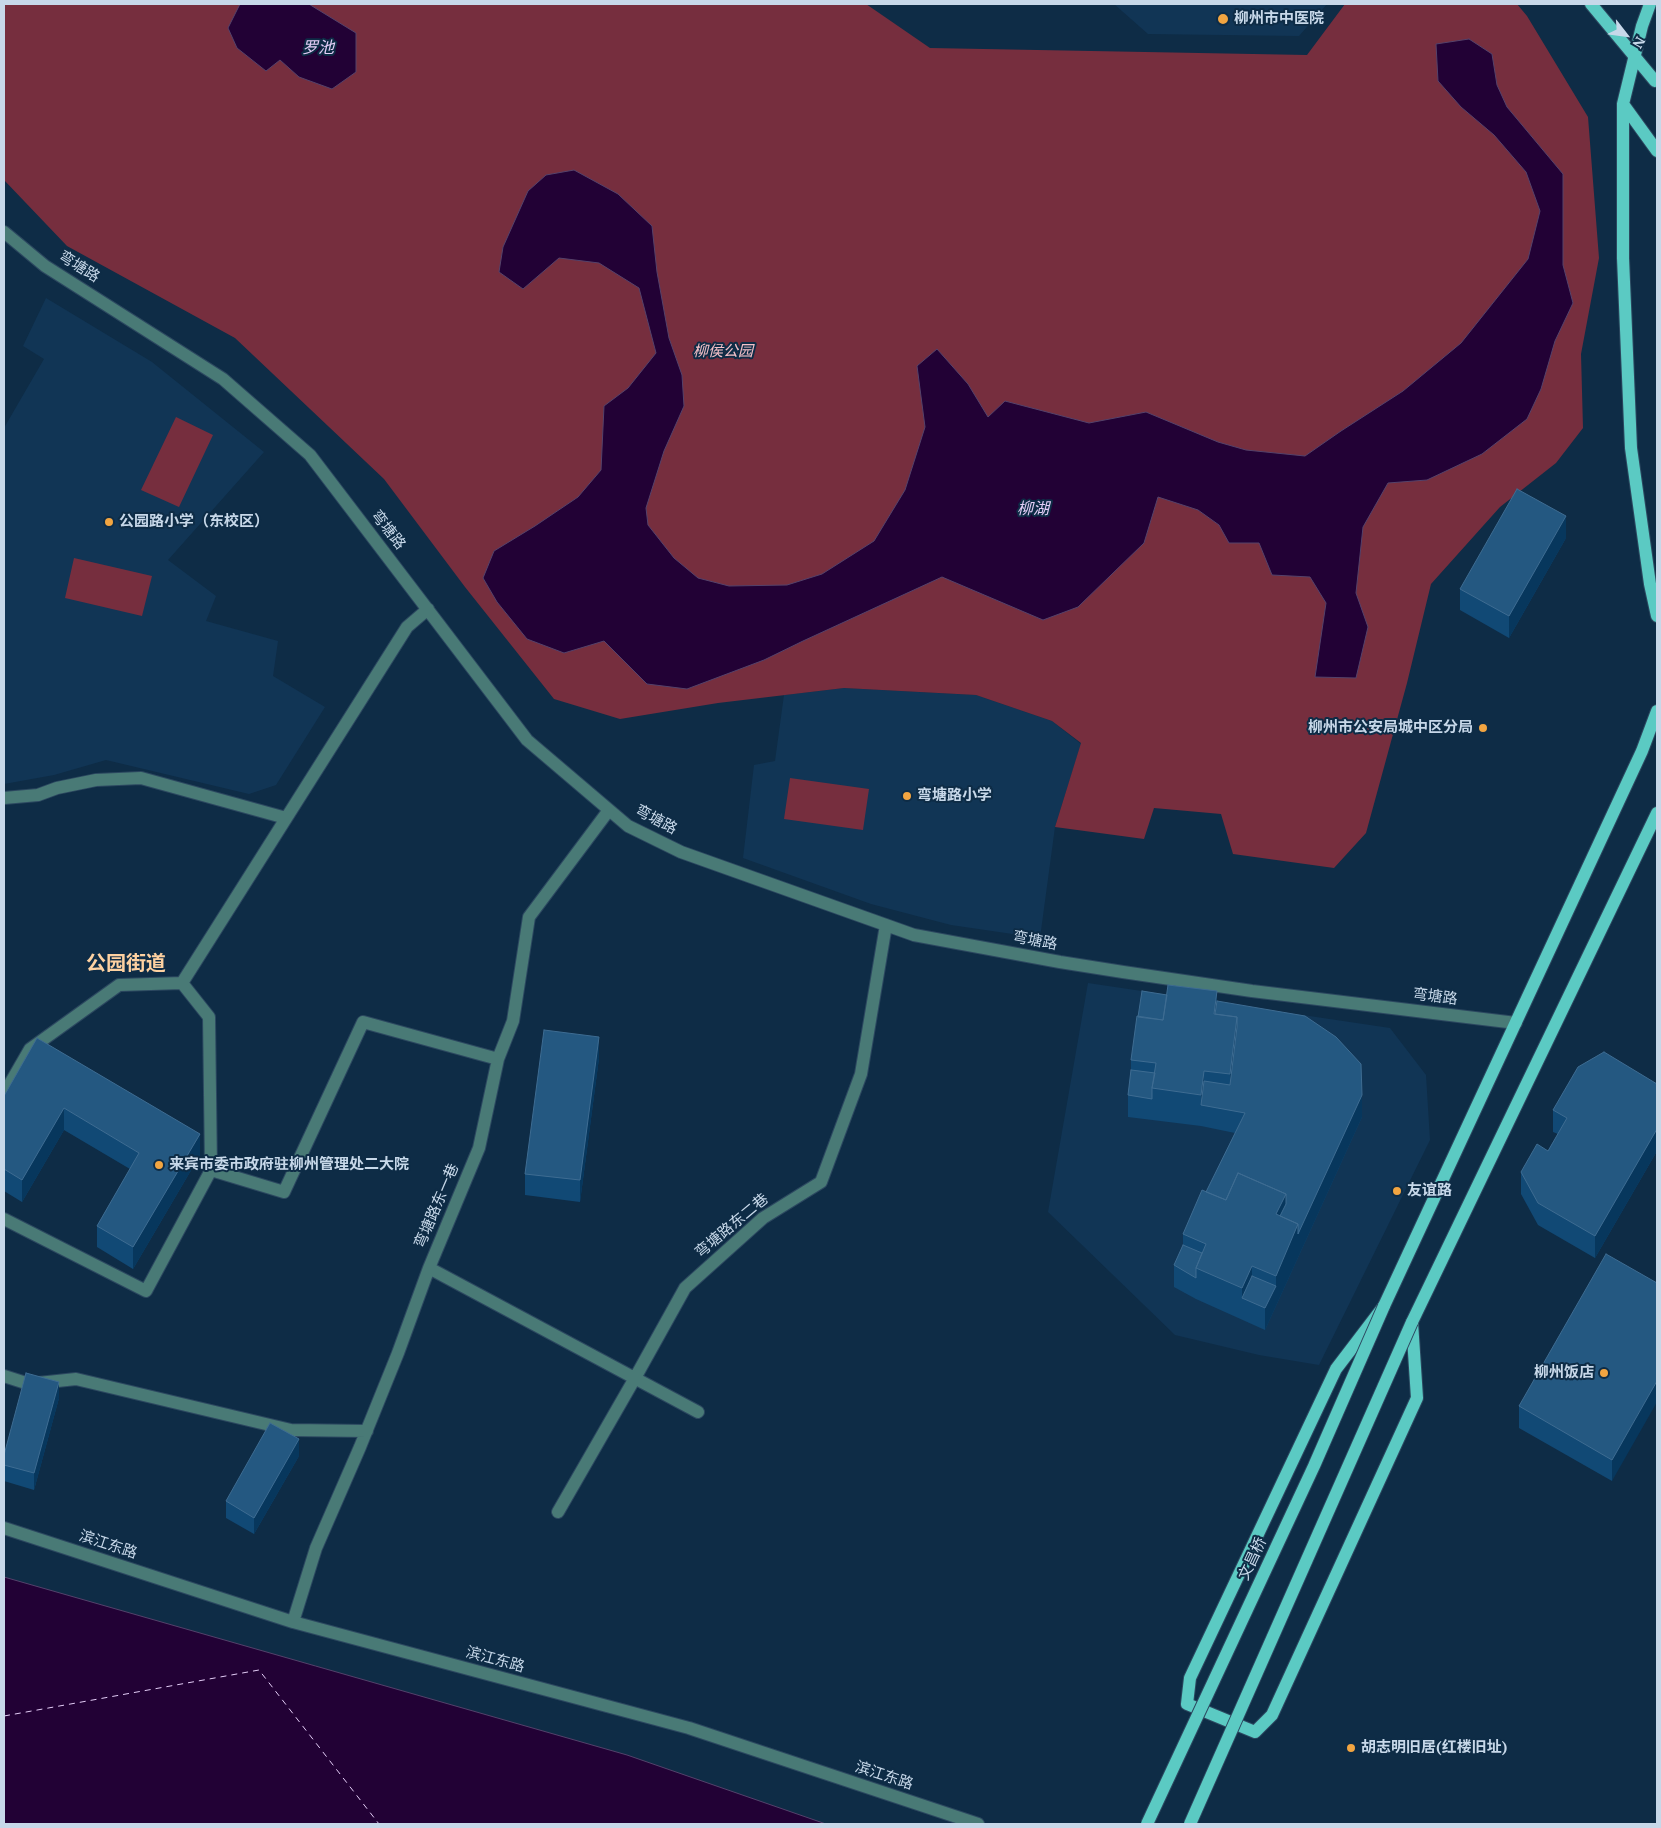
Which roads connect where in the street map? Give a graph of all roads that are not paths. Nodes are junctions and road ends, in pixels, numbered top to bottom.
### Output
1 (1591, 4) edge
2 (1650, 4) edge
3 (1634, 56) junction
4 (1657, 81) edge
5 (1623, 104) junction
6 (1657, 151) edge
7 (4, 232) edge
8 (428, 609) junction
9 (1657, 616) edge
10 (1657, 711) edge
11 (4, 798) edge
12 (609, 810) junction
13 (1657, 813) edge
14 (286, 818) junction
15 (886, 925) junction
16 (182, 983) junction
17 (1516, 1023) junction
18 (498, 1060) junction
19 (4, 1094) edge
20 (211, 1170) junction
21 (4, 1219) edge
22 (429, 1268) junction
23 (1384, 1306) junction
24 (1412, 1322) junction
25 (4, 1376) edge
26 (635, 1378) junction
27 (698, 1412) dead end
28 (367, 1431) junction
29 (558, 1512) dead end
30 (4, 1528) edge
31 (293, 1622) junction
32 (978, 1824) edge
33 (1147, 1824) edge
34 (1190, 1824) edge

1 - 3 main road
2 - 3 main road
3 - 4 main road
3 - 5 main road
5 - 6 main road
5 - 9 main road
7 - 8 street, 弯塘路
8 - 12 street, 弯塘路
8 - 14 street
10 - 17 main road
11 - 14 street
12 - 15 street, 弯塘路
12 - 18 street, 弯塘路东一巷
13 - 24 main road
14 - 16 street
15 - 17 street, 弯塘路
15 - 26 street, 弯塘路东二巷
16 - 19 street
16 - 20 street
17 - 23 main road
18 - 20 street
18 - 22 street, 弯塘路东一巷
20 - 21 street
22 - 26 street
22 - 28 street, 弯塘路东一巷
23 - 24 main road
23 - 33 main road, 文昌桥, bridge
24 - 34 main road, bridge
25 - 28 street
26 - 27 street
26 - 29 street, 弯塘路东二巷
28 - 31 street, 弯塘路东一巷
30 - 31 street, 滨江东路
31 - 32 street, 滨江东路

